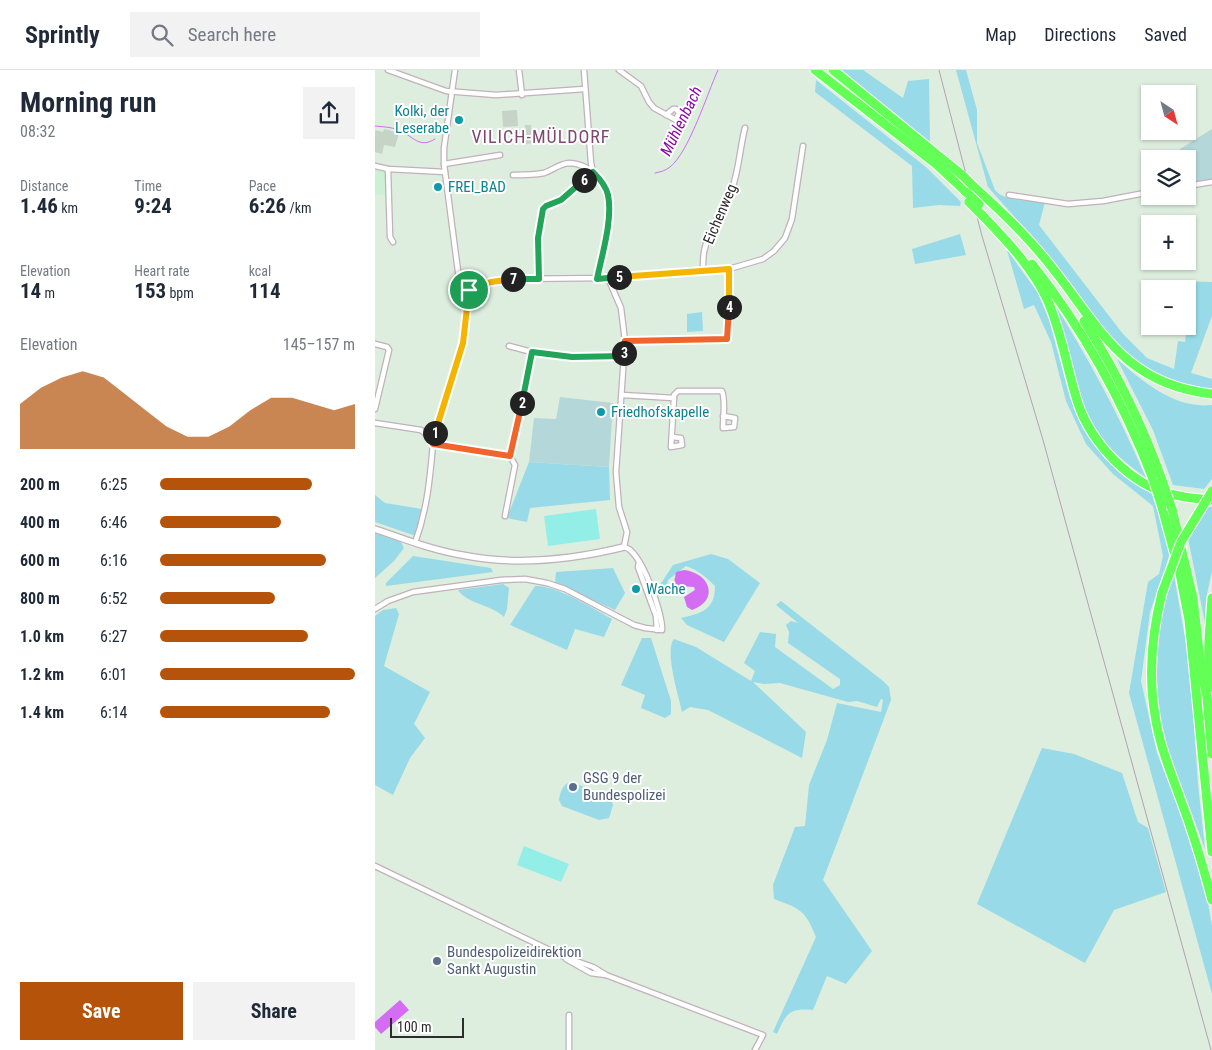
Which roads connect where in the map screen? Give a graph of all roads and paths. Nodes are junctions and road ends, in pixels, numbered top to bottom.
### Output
1 (388, 70) edge
2 (455, 70) edge
3 (519, 70) edge
4 (584, 70) edge
5 (619, 70) edge
6 (833, 70) edge
7 (816, 71) edge
8 (585, 89) junction
9 (452, 91) junction
10 (522, 95) junction
11 (666, 115) dead end
12 (745, 128) dead end
13 (909, 143) junction
14 (803, 146) dead end
15 (500, 155) dead end
16 (444, 164) junction
17 (375, 166) edge
18 (388, 169) junction
19 (445, 172) junction
20 (593, 172) junction
21 (513, 175) dead end
22 (1212, 182) edge
23 (1196, 185) edge
24 (970, 189) junction
25 (1141, 194) edge
26 (1009, 195) dead end
27 (990, 211) junction
28 (994, 224) junction
29 (393, 242) dead end
30 (729, 269) junction
31 (703, 271) junction
32 (608, 278) junction
33 (539, 279) junction
34 (597, 279) junction
35 (469, 290) junction
36 (625, 341) junction
37 (375, 344) edge
38 (509, 346) dead end
39 (532, 352) junction
40 (624, 356) junction
41 (1212, 394) edge
42 (622, 395) junction
43 (674, 398) junction
44 (375, 409) edge
45 (723, 416) dead end
46 (375, 423) edge
47 (672, 437) dead end
48 (431, 438) junction
49 (433, 444) junction
50 (510, 456) junction
51 (1158, 479) junction
52 (1212, 491) edge
53 (1212, 500) edge
54 (1167, 508) junction
55 (505, 516) dead end
56 (375, 528) edge
57 (415, 543) junction
58 (624, 547) junction
59 (1212, 598) edge
60 (375, 610) edge
61 (1207, 697) junction
62 (1212, 754) edge
63 (1212, 852) edge
64 (375, 866) edge
65 (1212, 900) edge
66 (569, 1016) dead end
67 (569, 1050) edge
68 (755, 1050) edge

1 - 9 street
2 - 9 street
3 - 10 street
4 - 8 street
5 - 11 street
6 - 24 highway, bridge
7 - 13 highway
8 - 10 street
8 - 20 street
9 - 10 street
9 - 16 street
12 - 31 street, Eichenweg
13 - 24 highway
13 - 27 highway, bridge
14 - 30 street
15 - 16 street
16 - 19 street
17 - 18 street
18 - 19 street
18 - 29 street
19 - 35 street
20 - 21 street
20 - 33 street
20 - 34 street
22 - 23 street
24 - 27 highway, bridge
24 - 27 highway
25 - 26 street
27 - 28 highway
27 - 41 highway
27 - 51 highway
28 - 51 highway
28 - 53 highway
30 - 31 street
30 - 36 street
31 - 32 street
32 - 34 street
32 - 36 street
33 - 34 street
33 - 35 street
35 - 48 street
36 - 40 street
37 - 44 street
38 - 39 street
39 - 40 street
39 - 50 street
40 - 42 street
42 - 43 street
42 - 58 street
43 - 45 street
43 - 47 street
46 - 48 street
48 - 49 street
49 - 50 street
49 - 57 street
50 - 55 street
51 - 54 highway, bridge
52 - 65 highway, bridge
54 - 61 highway
54 - 63 highway
56 - 57 street
57 - 58 street
58 - 60 street
59 - 61 highway
61 - 62 highway
64 - 68 street
66 - 67 street

